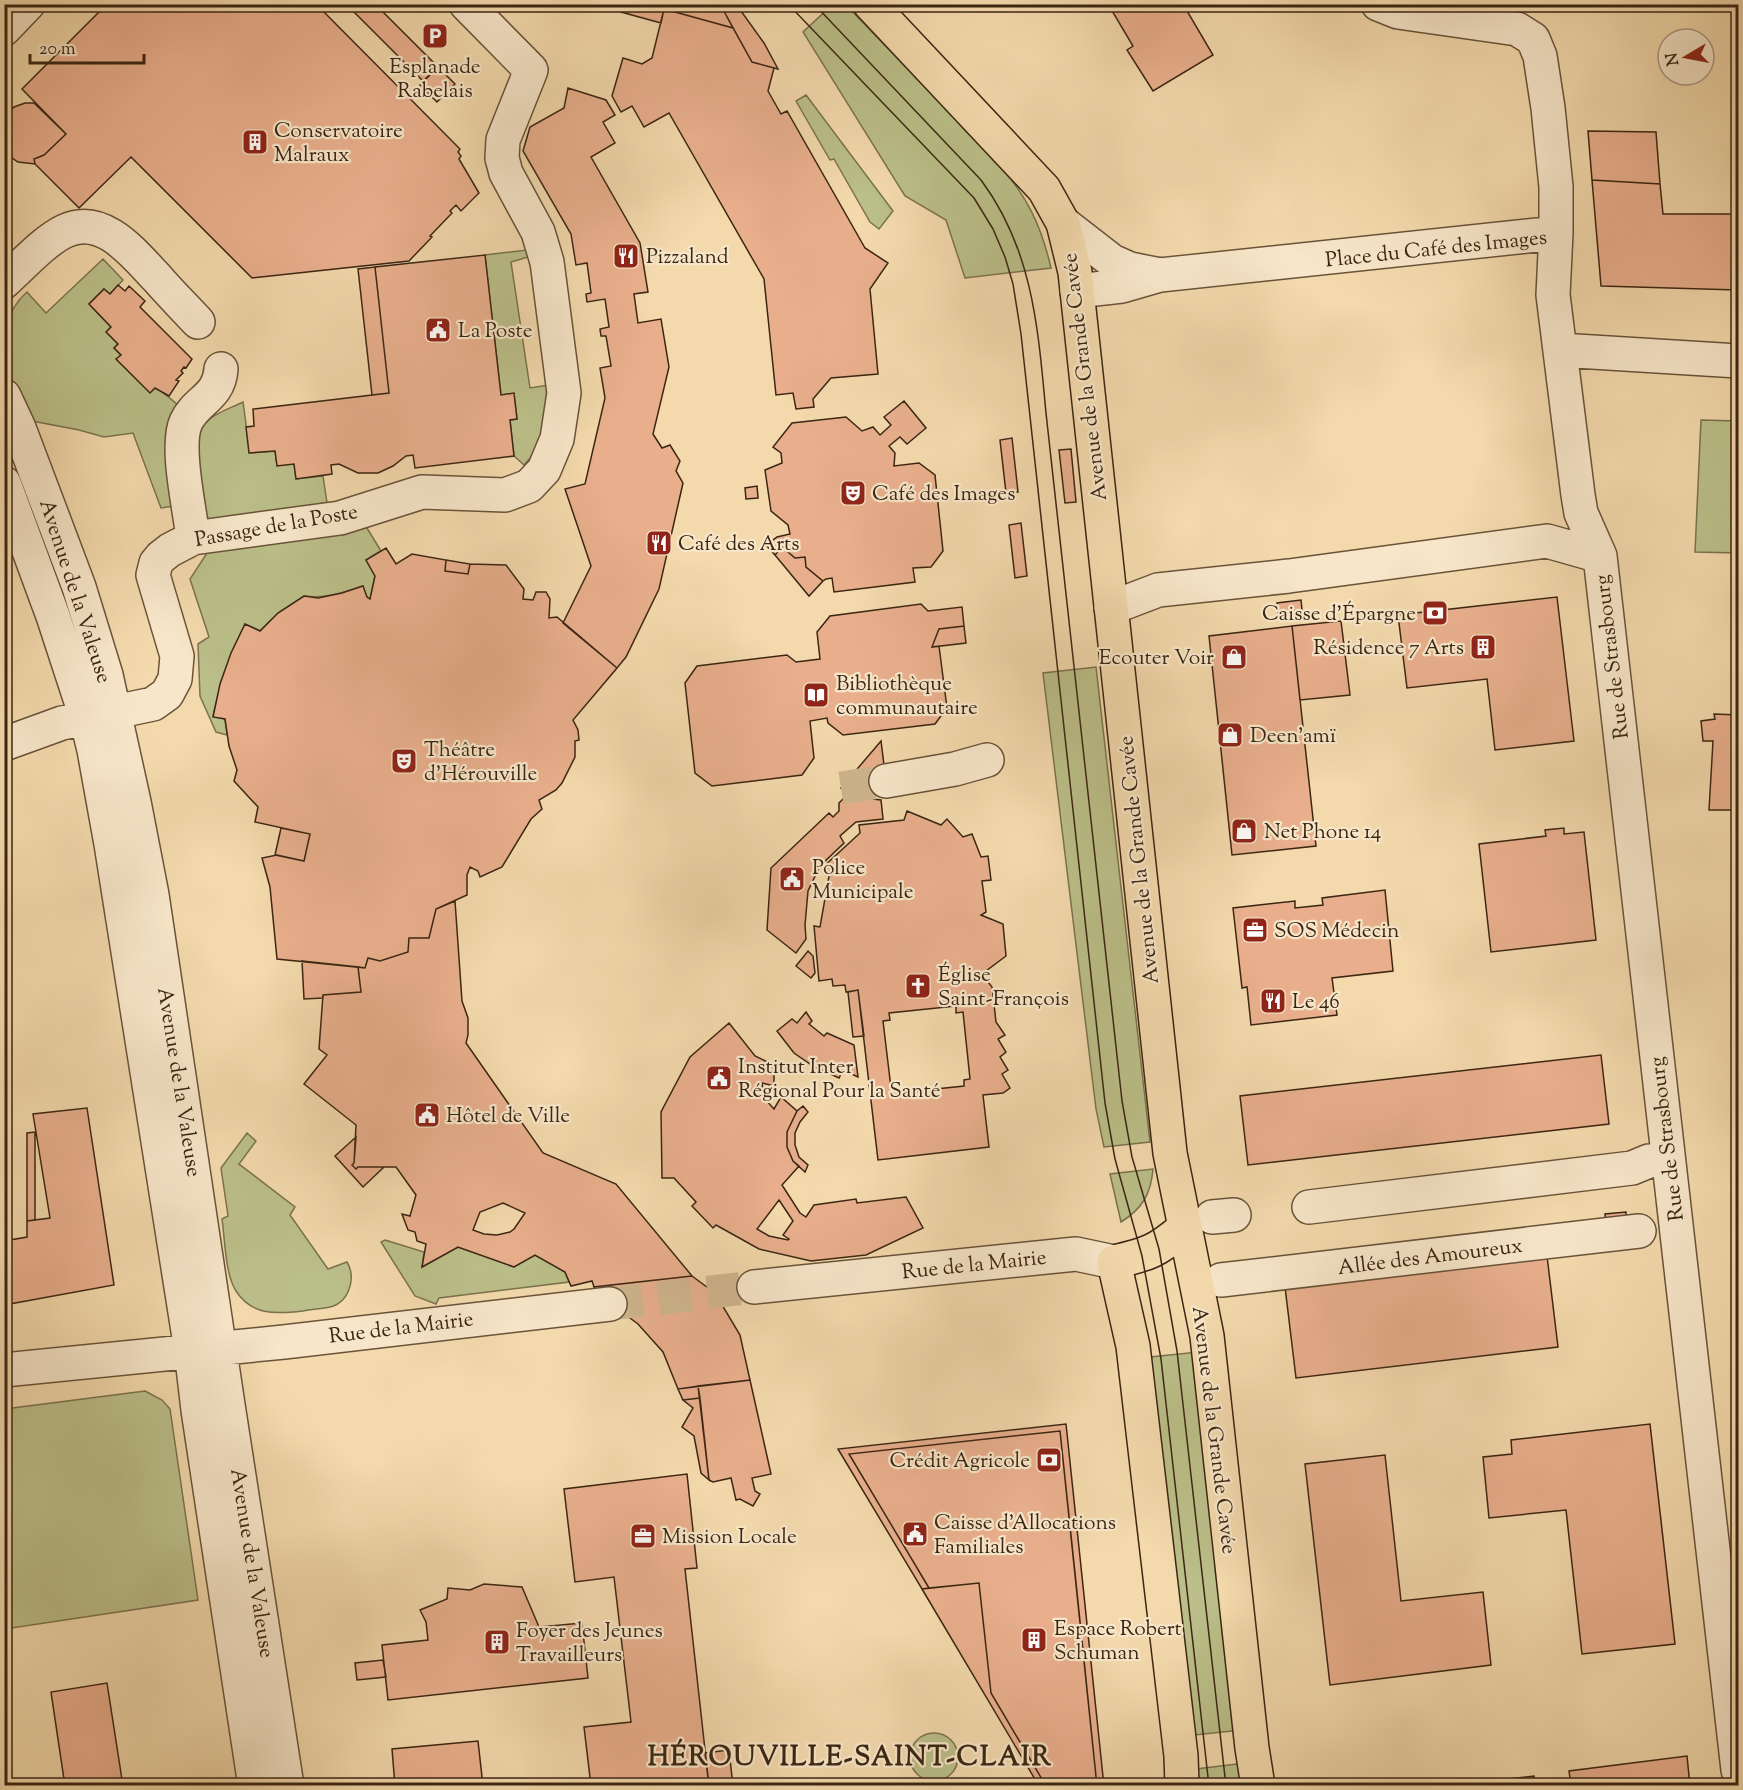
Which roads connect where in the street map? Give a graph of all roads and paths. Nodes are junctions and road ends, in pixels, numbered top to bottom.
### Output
1 (28, 4) edge
2 (466, 4) edge
3 (870, 4) edge
4 (1378, 4) edge
5 (4, 29) edge
6 (1063, 223) junction
7 (1556, 233) junction
8 (1160, 275) junction
9 (4, 282) edge
10 (1077, 291) junction
11 (198, 322) dead end
12 (1560, 350) junction
13 (1738, 361) edge
14 (221, 369) dead end
15 (4, 396) edge
16 (4, 483) edge
17 (1581, 513) junction
18 (193, 538) junction
19 (1547, 541) junction
20 (1600, 556) junction
21 (1111, 608) junction
22 (100, 715) junction
23 (4, 744) edge
24 (987, 760) dead end
25 (886, 781) tunnel mouth
26 (1649, 1161) dead end
27 (1309, 1207) dead end
28 (1210, 1220) junction
29 (1639, 1231) dead end
30 (1114, 1262) junction
31 (1221, 1280) dead end
32 (754, 1287) tunnel mouth
33 (610, 1304) tunnel mouth
34 (206, 1349) junction
35 (4, 1370) edge
36 (1738, 1770) edge
37 (255, 1785) edge
38 (287, 1785) edge
39 (1182, 1785) edge
40 (1258, 1785) edge

1 - 5 street
2 - 18 street, Passage de la Poste
3 - 6 main road, Avenue de la Grande Cavée
4 - 7 street
6 - 8 street
6 - 10 main road, Avenue de la Grande Cavée
7 - 8 street, Place du Café des Images
7 - 12 street, Place du Café des Images
8 - 10 street
9 - 11 street
10 - 21 main road, Avenue de la Grande Cavée
12 - 13 street
12 - 17 street, Place du Café des Images
14 - 18 street
15 - 22 street, Avenue de la Valeuse
16 - 22 street, Avenue de la Valeuse
17 - 19 street
17 - 20 street, Rue de Strasbourg
18 - 22 street, Passage de la Poste
19 - 20 street
19 - 21 street
20 - 36 street, Rue de Strasbourg
21 - 28 main road, Avenue de la Grande Cavée
22 - 23 street, Passage de la Poste
22 - 34 street, Avenue de la Valeuse
24 - 25 street
26 - 27 street
28 - 30 main road, Rue de la Mairie
28 - 40 main road, Avenue de la Grande Cavée
29 - 31 street, Allée des Amoureux
30 - 32 street, Rue de la Mairie
30 - 39 main road
33 - 34 street, Rue de la Mairie
34 - 35 street, Rue de la Mairie
34 - 37 street, Avenue de la Valeuse
34 - 38 street, Avenue de la Valeuse

